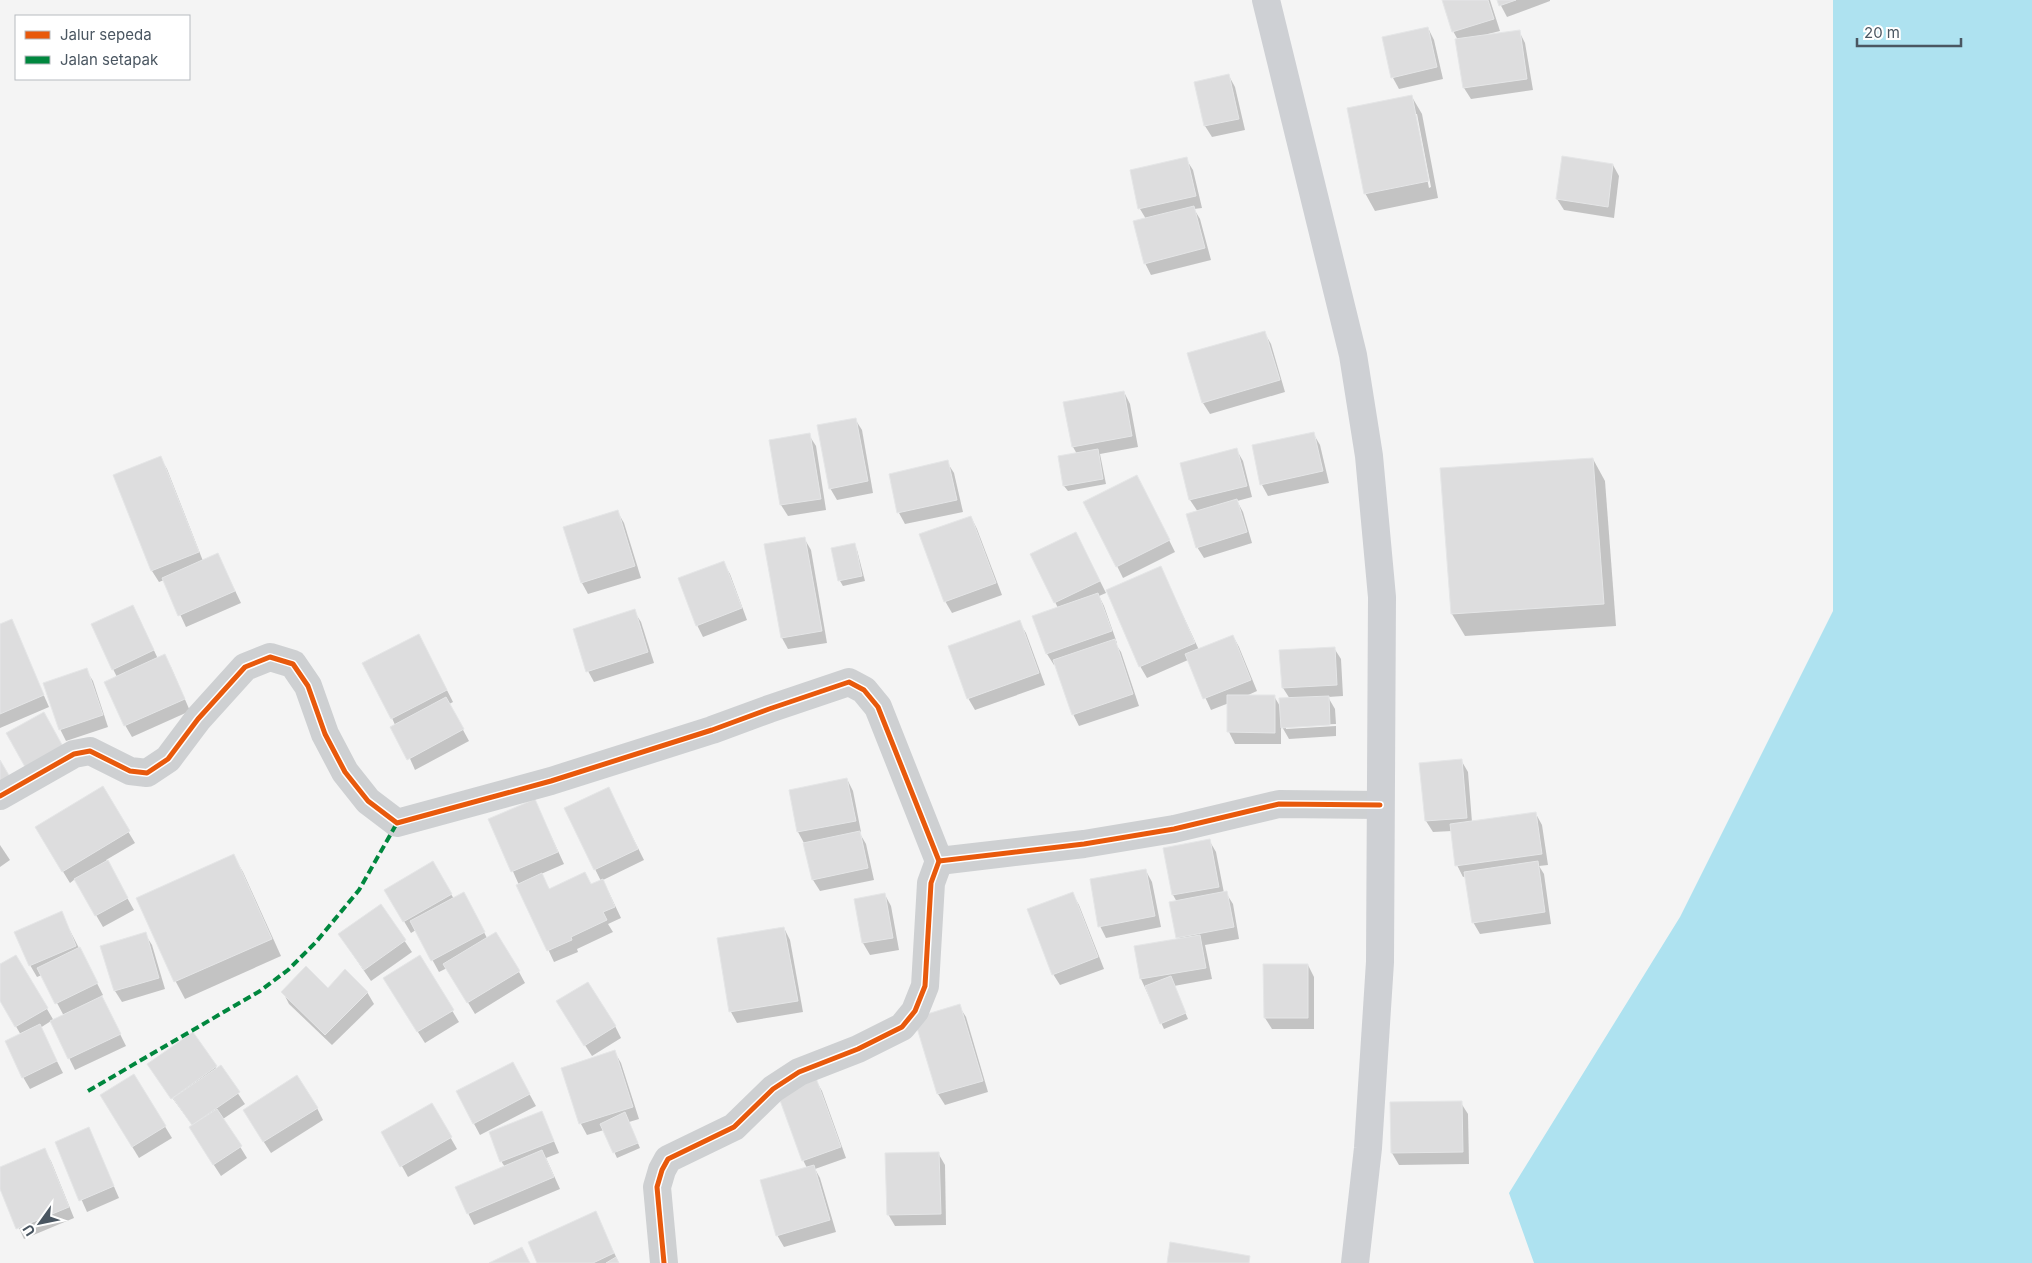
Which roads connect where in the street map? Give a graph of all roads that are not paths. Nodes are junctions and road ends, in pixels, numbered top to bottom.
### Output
1 (1266, 0) edge
2 (0, 796) edge
3 (1380, 805) junction
4 (939, 861) junction
5 (664, 1263) edge
6 (1354, 1263) edge

1 - 3 main road
2 - 4 street
3 - 4 street
3 - 6 main road
4 - 5 street

